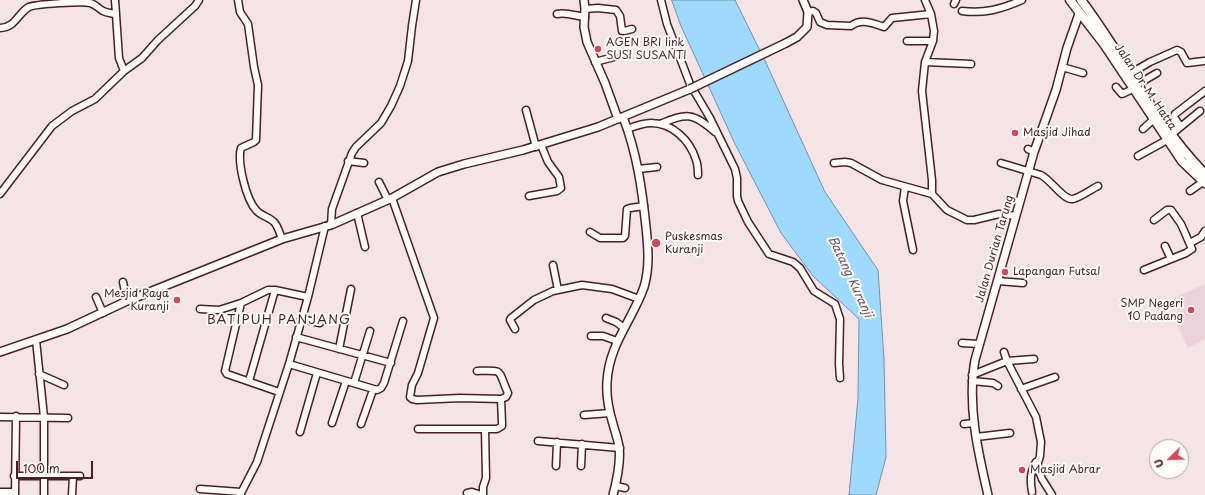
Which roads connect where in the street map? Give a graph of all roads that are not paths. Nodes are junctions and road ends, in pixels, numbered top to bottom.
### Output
1 (115, 0) edge
2 (199, 0) edge
3 (238, 0) edge
4 (416, 0) edge
5 (584, 0) edge
6 (661, 0) edge
7 (803, 0) edge
8 (925, 0) edge
9 (1022, 0) edge
10 (1070, 0) edge
11 (1081, 0) edge
12 (585, 9) junction
13 (808, 12) junction
14 (962, 12) dead end
15 (115, 14) junction
16 (558, 14) dead end
17 (931, 14) junction
18 (1079, 14) junction
19 (585, 17) junction
20 (0, 28) edge
21 (632, 29) dead end
22 (907, 41) dead end
23 (933, 41) junction
24 (614, 57) dead end
25 (1204, 61) dead end
26 (595, 62) junction
27 (925, 62) junction
28 (1119, 62) junction
29 (971, 64) dead end
30 (1062, 67) junction
31 (124, 71) junction
32 (1083, 73) dead end
33 (1130, 73) junction
34 (1157, 73) dead end
35 (1135, 86) junction
36 (1116, 87) dead end
37 (1205, 91) edge
38 (526, 110) dead end
39 (1200, 111) dead end
40 (620, 118) junction
41 (1154, 119) junction
42 (660, 124) junction
43 (1180, 126) junction
44 (627, 129) junction
45 (1142, 129) dead end
46 (718, 134) junction
47 (1170, 137) junction
48 (539, 146) junction
49 (1138, 156) dead end
50 (348, 161) junction
51 (364, 163) dead end
52 (834, 163) dead end
53 (1001, 163) dead end
54 (657, 167) dead end
55 (638, 169) junction
56 (1030, 172) junction
57 (698, 175) dead end
58 (1204, 176) edge
59 (379, 182) dead end
60 (1098, 186) dead end
61 (905, 187) junction
62 (1, 191) edge
63 (1190, 191) dead end
64 (932, 194) junction
65 (529, 196) dead end
66 (390, 199) junction
67 (644, 206) junction
68 (357, 213) junction
69 (1016, 216) junction
70 (1154, 220) dead end
71 (328, 226) junction
72 (1205, 231) edge
73 (590, 232) dead end
74 (282, 239) junction
75 (1190, 243) junction
76 (365, 246) dead end
77 (1165, 246) dead end
78 (913, 250) dead end
79 (1171, 260) junction
80 (553, 265) dead end
81 (1144, 270) dead end
82 (998, 281) junction
83 (123, 282) dead end
84 (1023, 283) dead end
85 (351, 289) dead end
86 (275, 290) junction
87 (558, 290) junction
88 (96, 297) dead end
89 (308, 297) junction
90 (639, 299) junction
91 (127, 301) junction
92 (242, 303) junction
93 (200, 310) dead end
94 (103, 313) junction
95 (606, 318) dead end
96 (301, 319) junction
97 (403, 321) dead end
98 (320, 323) dead end
99 (624, 328) junction
100 (515, 329) dead end
101 (370, 331) dead end
102 (591, 336) dead end
103 (296, 337) junction
104 (36, 340) junction
105 (617, 341) junction
106 (962, 343) dead end
107 (979, 344) junction
108 (339, 348) junction
109 (0, 352) edge
110 (1004, 352) dead end
111 (363, 355) junction
112 (1034, 359) dead end
113 (1007, 361) junction
114 (391, 363) junction
115 (289, 364) junction
116 (476, 371) dead end
117 (317, 373) junction
118 (39, 374) junction
119 (1055, 377) dead end
120 (840, 378) dead end
121 (972, 378) junction
122 (249, 381) junction
123 (346, 381) junction
124 (354, 383) junction
125 (64, 385) dead end
126 (998, 386) dead end
127 (1021, 389) junction
128 (373, 390) junction
129 (280, 392) junction
130 (501, 399) junction
131 (610, 413) junction
132 (584, 415) dead end
133 (16, 416) junction
134 (0, 417) edge
135 (44, 417) junction
136 (68, 418) dead end
137 (332, 423) dead end
138 (974, 423) junction
139 (361, 424) dead end
140 (964, 424) dead end
141 (485, 429) junction
142 (418, 430) dead end
143 (300, 432) dead end
144 (1010, 433) dead end
145 (976, 437) junction
146 (538, 441) dead end
147 (557, 442) junction
148 (582, 444) junction
149 (620, 448) junction
150 (1040, 456) junction
151 (556, 466) dead end
152 (581, 466) dead end
153 (44, 475) junction
154 (14, 476) junction
155 (73, 476) junction
156 (80, 476) dead end
157 (616, 486) junction
158 (625, 488) dead end
159 (200, 489) dead end
160 (0, 492) edge
161 (1032, 492) dead end
162 (15, 493) edge
163 (241, 493) edge
164 (466, 493) dead end
165 (44, 495) edge
166 (72, 495) edge
167 (482, 495) edge
168 (613, 495) edge
169 (988, 495) edge
170 (1052, 495) edge

1 - 15 street
2 - 31 street
3 - 74 street
4 - 50 street
5 - 12 street
6 - 46 street
7 - 13 street
8 - 17 street
9 - 14 street
10 - 18 main road, Jalan Dr. M. Hatta
11 - 28 main road, Jalan Dr. M. Hatta
12 - 19 street
12 - 21 street
13 - 17 street
13 - 40 street, bridge
15 - 20 street
15 - 31 street
16 - 19 street
17 - 23 street
18 - 28 main road, Jalan Dr. M. Hatta
18 - 30 street, Jalan Durian Tarung
19 - 26 street
22 - 23 street
23 - 27 street
24 - 26 street
25 - 33 street
26 - 40 street
27 - 29 street
27 - 64 street
28 - 33 main road, Jalan Dr. M. Hatta
28 - 35 main road, Jalan Dr. M. Hatta
30 - 32 street
30 - 56 street, Jalan Durian Tarung
31 - 62 street
33 - 35 main road, Jalan Dr. M. Hatta
34 - 35 street
35 - 36 street
35 - 41 main road, Jalan Dr. M. Hatta
35 - 47 main road, Jalan Dr. M. Hatta
37 - 43 street
38 - 48 street
39 - 43 street
40 - 44 street
40 - 48 street
41 - 45 street
41 - 47 main road, Jalan Dr. M. Hatta
42 - 44 street
42 - 46 street
42 - 57 street
43 - 47 street
44 - 55 street
46 - 120 street
47 - 49 street
47 - 58 main road, Jalan Dr. M. Hatta
48 - 65 street
48 - 66 street
50 - 51 street
50 - 71 street
52 - 61 street
53 - 56 street
54 - 55 street
55 - 67 street
56 - 60 street
56 - 69 street, Jalan Durian Tarung
58 - 63 street
59 - 66 street
61 - 64 street
61 - 78 street
64 - 69 street
66 - 68 street
66 - 130 street
67 - 73 street
67 - 90 street
68 - 71 street
68 - 76 street
69 - 82 street, Jalan Durian Tarung
70 - 75 street
71 - 74 street
71 - 89 street
72 - 75 street
74 - 91 street
75 - 79 street
77 - 79 street
79 - 81 street
80 - 87 street
82 - 84 street
82 - 107 street, Jalan Durian Tarung
83 - 91 street
85 - 108 street
86 - 89 street
86 - 92 street
86 - 122 street
87 - 90 street
87 - 100 street
88 - 94 street
89 - 96 street
90 - 99 street
91 - 94 street
92 - 93 street
92 - 122 street
94 - 104 street
95 - 99 street
96 - 98 street
96 - 103 street
97 - 114 street
99 - 105 street
101 - 111 street
102 - 105 street
103 - 108 street
103 - 115 street
104 - 109 street
104 - 118 street
105 - 131 street
106 - 107 street
107 - 121 street, Jalan Durian Tarung
108 - 111 street
110 - 113 street
111 - 114 street
111 - 124 street
112 - 113 street
113 - 121 street
113 - 127 street
114 - 128 street
115 - 117 street
115 - 129 street
116 - 130 street
117 - 123 street
117 - 143 street
118 - 125 street
118 - 135 street
119 - 127 street
121 - 126 street
121 - 138 street, Jalan Durian Tarung
122 - 129 street
123 - 124 street
123 - 137 street
124 - 128 street
127 - 150 street
128 - 139 street
129 - 163 street
130 - 141 street
131 - 132 street
131 - 149 street
133 - 134 street
133 - 135 street
133 - 154 street
135 - 136 street
135 - 153 street
138 - 140 street
138 - 145 street, Jalan Durian Tarung
141 - 142 street
141 - 167 street
144 - 145 street
145 - 169 street, Jalan Durian Tarung
146 - 147 street
147 - 148 street
147 - 151 street
148 - 149 street
148 - 152 street
149 - 157 street
150 - 161 street
150 - 170 street
153 - 154 street
153 - 155 street
153 - 165 street
154 - 162 street
155 - 156 street
155 - 166 street
157 - 158 street
157 - 168 street
159 - 163 street
160 - 162 street
164 - 167 street

